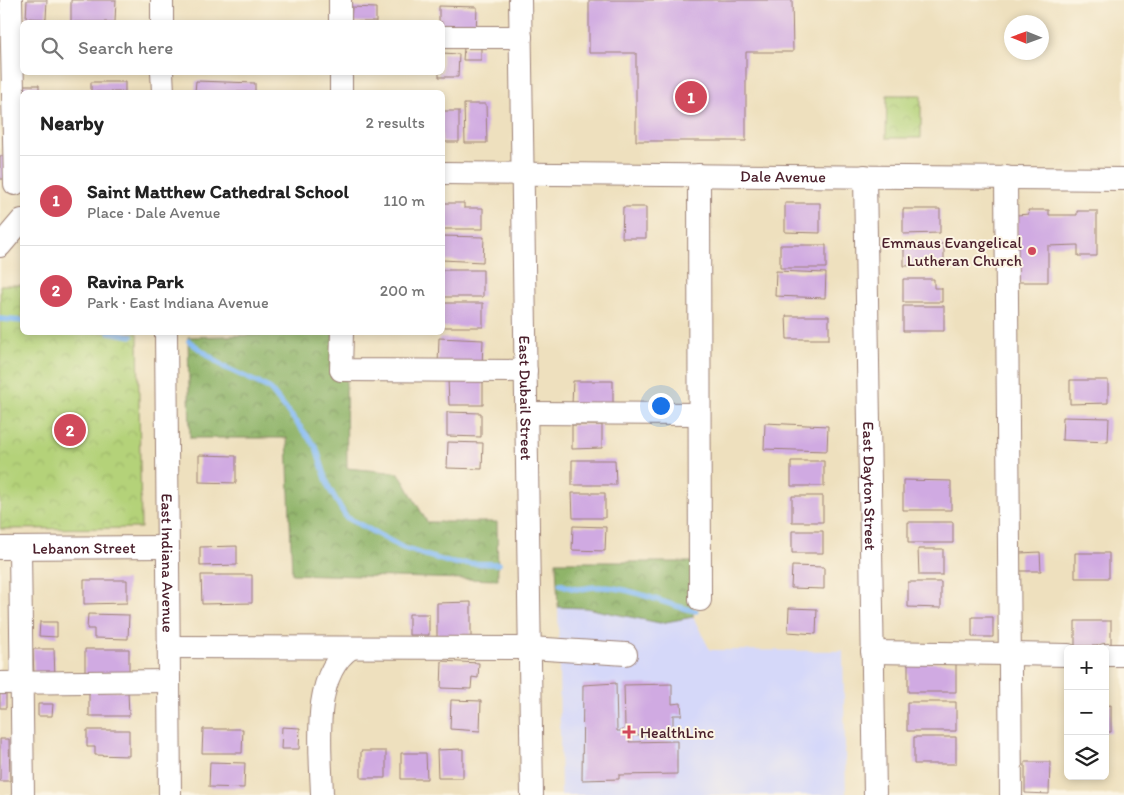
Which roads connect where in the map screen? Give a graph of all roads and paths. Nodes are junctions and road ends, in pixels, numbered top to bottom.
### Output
1 (10, 0) edge
2 (162, 0) edge
3 (340, 0) edge
4 (520, 0) edge
5 (162, 20) edge
6 (340, 20) edge
7 (445, 37) edge
8 (521, 38) junction
9 (11, 51) edge
10 (162, 75) edge
11 (341, 75) edge
12 (163, 90) edge
13 (341, 90) edge
14 (445, 173) edge
15 (523, 174) junction
16 (699, 175) junction
17 (865, 176) junction
18 (1006, 177) junction
19 (1124, 179) edge
20 (13, 187) edge
21 (20, 222) edge
22 (0, 246) edge
23 (166, 335) edge
24 (342, 335) edge
25 (526, 372) junction
26 (527, 413) junction
27 (699, 414) junction
28 (168, 547) junction
29 (10, 548) edge
30 (700, 600) dead end
31 (168, 647) junction
32 (351, 648) junction
33 (530, 648) junction
34 (872, 652) junction
35 (626, 654) dead end
36 (1009, 654) junction
37 (1064, 655) edge
38 (1109, 655) edge
39 (1124, 656) edge
40 (169, 681) junction
41 (0, 683) edge
42 (23, 683) junction
43 (23, 795) edge
44 (170, 795) edge
45 (322, 795) edge
46 (532, 795) edge
47 (875, 795) edge
48 (1011, 795) edge

1 - 9 street
2 - 5 street
3 - 6 street
4 - 8 street, East Dubail Street
7 - 8 street
8 - 15 street, East Dubail Street
9 - 20 street
10 - 12 street
11 - 13 street
14 - 15 street, Dale Avenue
15 - 16 street, Dale Avenue
15 - 25 street, East Dubail Street
16 - 17 street, Dale Avenue
16 - 27 street
17 - 18 street, Dale Avenue
17 - 34 street, East Dayton Street
18 - 19 street, Dale Avenue
18 - 36 street
21 - 22 street
23 - 28 street, East Indiana Avenue
24 - 25 street
25 - 26 street, East Dubail Street
26 - 27 street
26 - 33 street, East Dubail Street
27 - 30 street
28 - 29 street, Lebanon Street
28 - 31 street, East Indiana Avenue
29 - 42 street
31 - 32 street
31 - 40 street, East Indiana Avenue
32 - 33 street
32 - 45 street
33 - 35 street
33 - 46 street, East Dubail Street
34 - 36 street
34 - 47 street, East Dayton Street
36 - 37 street
36 - 48 street
38 - 39 street
40 - 42 street
40 - 44 street, East Indiana Avenue
41 - 42 street
42 - 43 street

